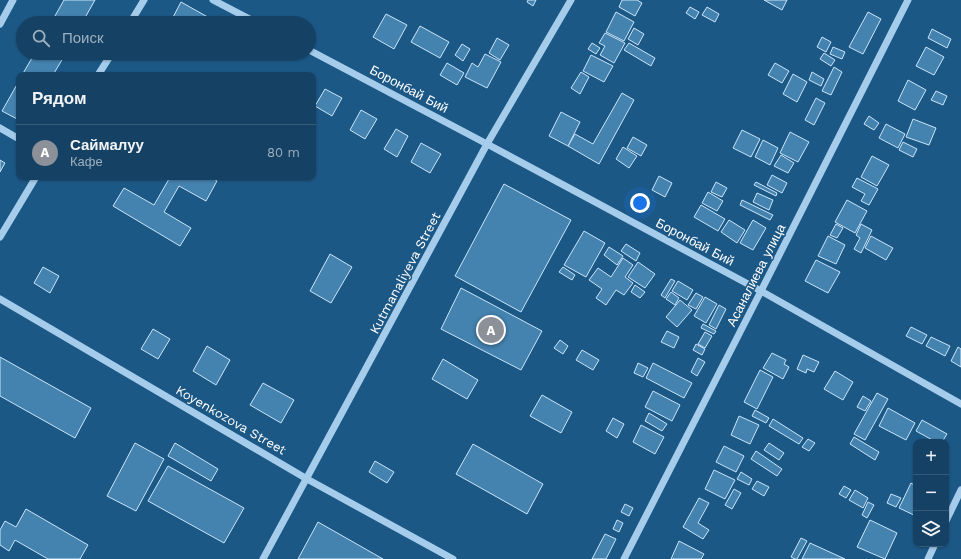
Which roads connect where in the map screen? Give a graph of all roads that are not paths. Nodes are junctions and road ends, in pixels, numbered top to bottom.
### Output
1 (13, 0) edge
2 (144, 0) edge
3 (214, 0) edge
4 (571, 0) edge
5 (908, 0) edge
6 (134, 16) edge
7 (244, 16) edge
8 (0, 24) edge
9 (316, 54) edge
10 (108, 60) edge
11 (100, 72) edge
12 (0, 128) edge
13 (16, 137) edge
14 (487, 144) junction
15 (34, 180) edge
16 (0, 237) edge
17 (761, 291) junction
18 (0, 299) edge
19 (961, 404) edge
20 (307, 479) junction
21 (961, 490) edge
22 (949, 515) edge
23 (934, 547) edge
24 (263, 559) edge
25 (453, 559) edge
26 (624, 559) edge
27 (928, 559) edge

1 - 8 street
2 - 6 street
3 - 7 street
4 - 14 street, Kutmanaliyeva Street
5 - 17 street, Асаналиева улица
9 - 14 street, Боронбай Бий
10 - 11 street
12 - 13 street
14 - 17 street, Боронбай Бий
14 - 20 street, Kutmanaliyeva Street
15 - 16 street
17 - 19 street, Боронбай Бий
17 - 26 street, Асаналиева улица
18 - 20 street, Koyenkozova Street
20 - 24 street, Kutmanaliyeva Street
20 - 25 street, Koyenkozova Street
21 - 22 street
23 - 27 street

